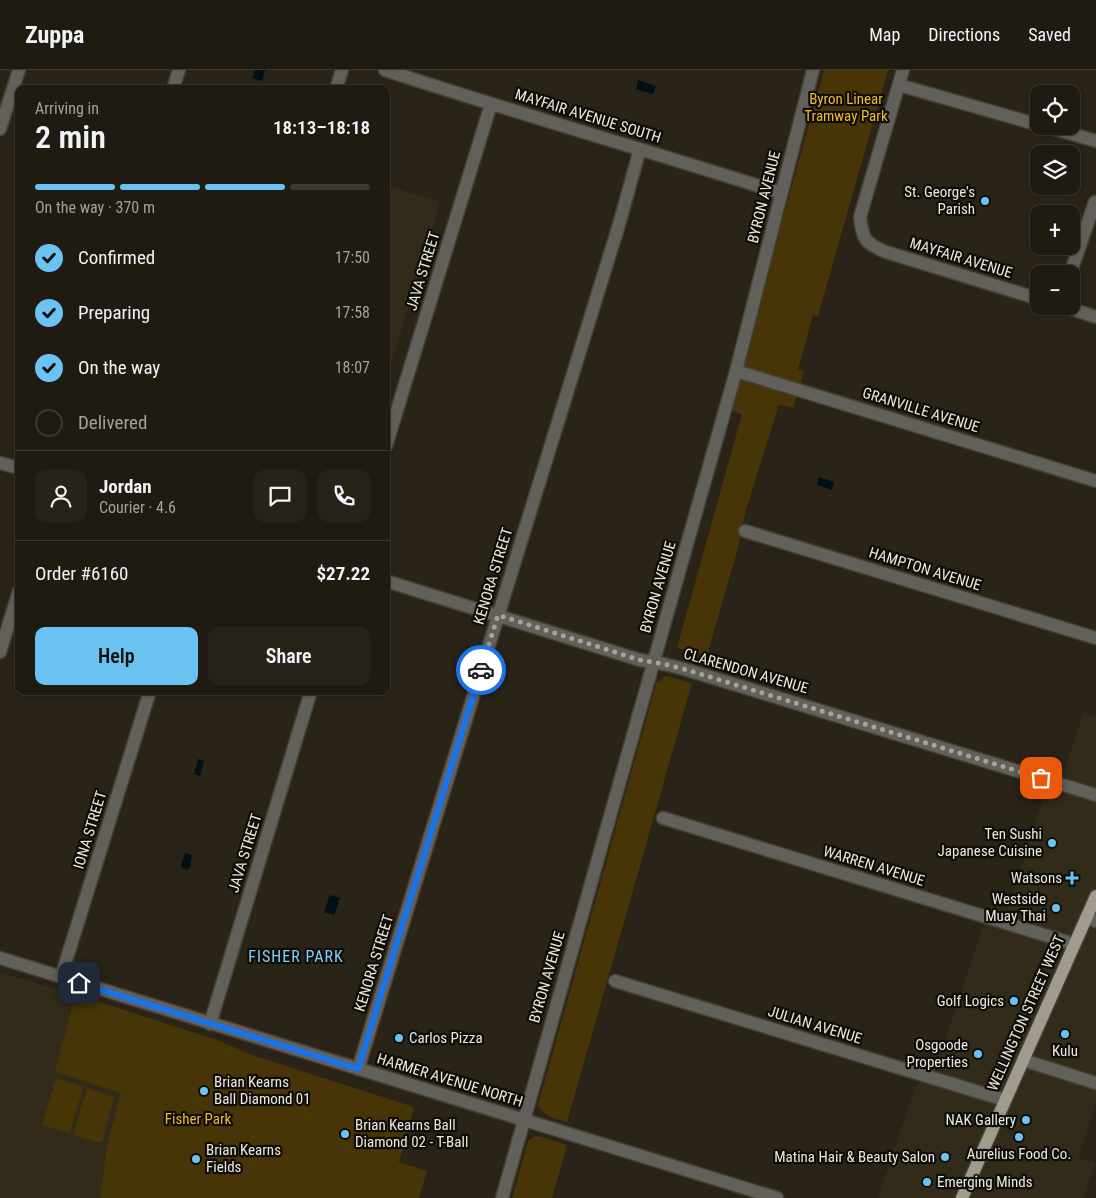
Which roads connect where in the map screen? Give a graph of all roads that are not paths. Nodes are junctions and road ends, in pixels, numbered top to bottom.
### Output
1 (18, 70) edge
2 (180, 70) edge
3 (342, 70) edge
4 (385, 70) edge
5 (814, 70) edge
6 (903, 70) edge
7 (175, 85) edge
8 (337, 85) edge
9 (899, 85) junction
10 (491, 104) junction
11 (1030, 122) edge
12 (0, 130) edge
13 (1075, 135) edge
14 (1096, 141) edge
15 (640, 149) junction
16 (782, 193) junction
17 (1095, 202) dead end
18 (1073, 265) edge
19 (1030, 296) edge
20 (1080, 312) edge
21 (1096, 317) edge
22 (736, 371) junction
23 (390, 433) edge
24 (0, 463) edge
25 (15, 467) edge
26 (1096, 481) edge
27 (745, 531) dead end
28 (390, 582) edge
29 (15, 604) edge
30 (498, 615) junction
31 (1096, 638) edge
32 (0, 652) edge
33 (653, 662) junction
34 (149, 695) edge
35 (310, 695) edge
36 (1096, 795) edge
37 (663, 818) dead end
38 (1096, 896) edge
39 (1091, 920) edge
40 (1074, 944) junction
41 (0, 958) edge
42 (60, 977) junction
43 (615, 981) dead end
44 (210, 1024) junction
45 (1023, 1060) junction
46 (358, 1069) junction
47 (1096, 1082) edge
48 (1005, 1100) junction
49 (524, 1119) junction
50 (502, 1198) edge
51 (777, 1198) edge
52 (962, 1198) edge

1 - 12 street
2 - 7 street
3 - 8 street
4 - 10 street, MAYFAIR AVENUE SOUTH
5 - 16 street, BYRON AVENUE
6 - 9 street
9 - 11 street
9 - 19 street, MAYFAIR AVENUE
10 - 15 street, MAYFAIR AVENUE SOUTH
10 - 23 street, JAVA STREET
13 - 14 street
15 - 16 street, MAYFAIR AVENUE SOUTH
15 - 30 street, KENORA STREET
16 - 22 street, BYRON AVENUE
17 - 18 street
20 - 21 street
22 - 26 street, GRANVILLE AVENUE
22 - 33 street, BYRON AVENUE
24 - 25 street
27 - 31 street, HAMPTON AVENUE
28 - 30 street, CLARENDON AVENUE
29 - 32 street
30 - 33 street, CLARENDON AVENUE
30 - 46 street, KENORA STREET
33 - 36 street, CLARENDON AVENUE
33 - 49 street, BYRON AVENUE
34 - 42 street, IONA STREET
35 - 44 street, JAVA STREET
37 - 40 street, WARREN AVENUE
38 - 39 main road, WELLINGTON STREET WEST
39 - 40 main road, WELLINGTON STREET WEST
40 - 45 main road, WELLINGTON STREET WEST
41 - 42 street, HARMER AVENUE NORTH
42 - 44 street, HARMER AVENUE NORTH
43 - 48 street, JULIAN AVENUE
44 - 46 street, HARMER AVENUE NORTH
45 - 47 street
45 - 48 main road, WELLINGTON STREET WEST
46 - 49 street, HARMER AVENUE NORTH
48 - 52 main road, WELLINGTON STREET WEST
49 - 50 street, BYRON AVENUE
49 - 51 street, HARMER AVENUE NORTH

